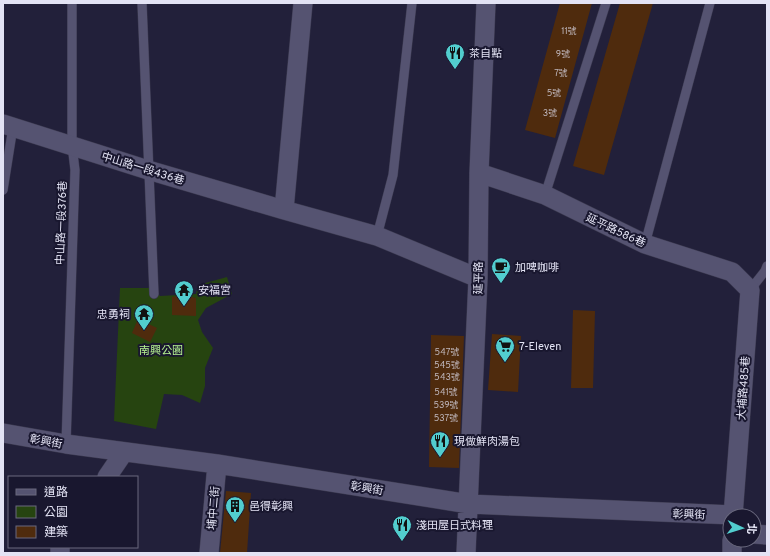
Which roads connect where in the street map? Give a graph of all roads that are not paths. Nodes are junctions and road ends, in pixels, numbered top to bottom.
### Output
1 (72, 3) edge
2 (142, 3) edge
3 (303, 3) edge
4 (412, 3) edge
5 (486, 3) edge
6 (606, 3) edge
7 (710, 3) edge
8 (8, 126) edge
9 (72, 145) junction
10 (148, 170) junction
11 (479, 174) junction
12 (3, 190) edge
13 (545, 196) junction
14 (284, 210) junction
15 (377, 236) junction
16 (645, 244) junction
17 (767, 266) edge
18 (478, 278) junction
19 (750, 290) junction
20 (154, 294) dead end
21 (3, 433) edge
22 (66, 444) junction
23 (124, 452) junction
24 (217, 464) junction
25 (108, 476) edge
26 (469, 504) junction
27 (735, 508) edge
28 (722, 515) edge
29 (209, 553) edge
30 (466, 553) edge

1 - 9 lane, 中山路一段376巷
2 - 10 lane
3 - 14 street
4 - 15 lane
5 - 11 street, 延平路
6 - 13 lane
7 - 16 lane
8 - 9 street, 中山路一段436巷
8 - 12 lane
9 - 10 street, 中山路一段436巷
9 - 22 lane, 中山路一段376巷
10 - 14 street, 中山路一段436巷
10 - 20 lane
11 - 13 street, 延平路586巷
11 - 18 street, 延平路
13 - 16 street, 延平路586巷
14 - 15 street, 中山路一段436巷
15 - 18 street, 中山路一段436巷
16 - 19 street, 延平路586巷
17 - 19 lane
18 - 26 street, 延平路
19 - 27 street, 大埔路485巷
21 - 22 street, 彰興街
22 - 23 street, 彰興街
23 - 24 street, 彰興街
23 - 25 street
24 - 26 street, 彰興街
24 - 29 street, 埔中二街
26 - 28 street, 彰興街
26 - 30 street, 延平路

